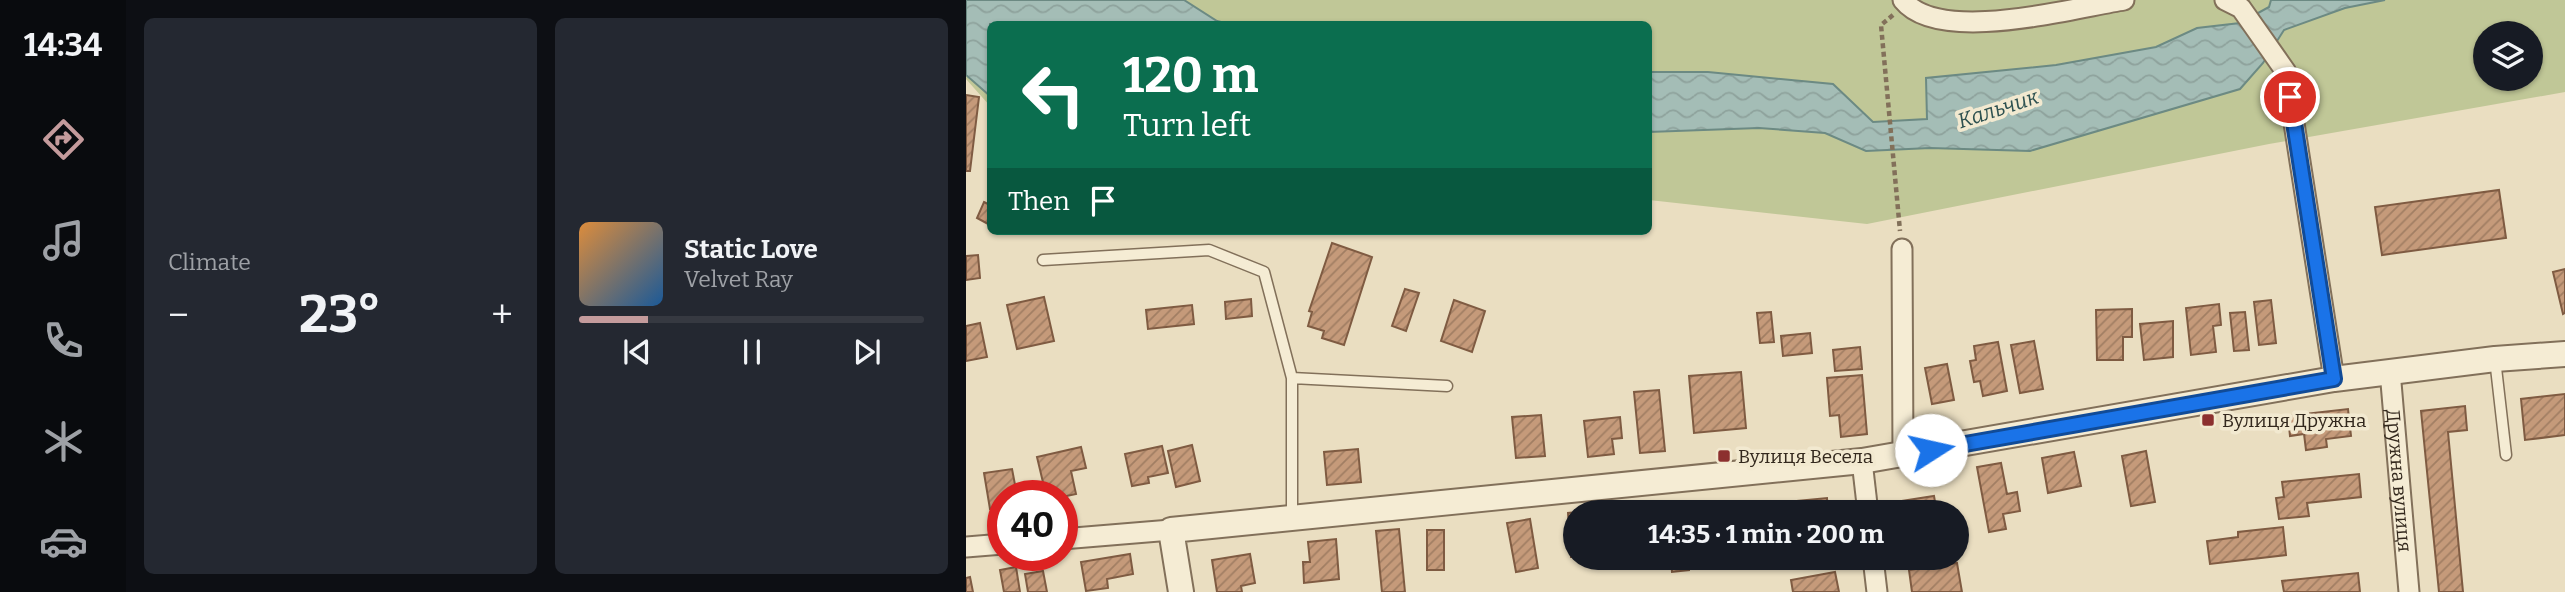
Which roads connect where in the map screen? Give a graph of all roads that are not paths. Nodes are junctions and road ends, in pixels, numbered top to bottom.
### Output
1 (1903, 0) edge
2 (2124, 0) edge
3 (2233, 4) edge
4 (1902, 249) road end
5 (1043, 260) dead end
6 (2565, 354) edge
7 (2494, 359) junction
8 (2390, 371) junction
9 (1292, 378) junction
10 (2334, 379) junction
11 (1447, 386) dead end
12 (1903, 455) junction
13 (2506, 455) dead end
14 (1862, 461) junction
15 (1866, 500) edge
16 (1292, 518) junction
17 (1171, 530) junction
18 (1078, 538) edge
19 (987, 545) edge
20 (966, 547) edge
21 (1874, 570) edge
22 (1181, 592) edge
23 (1877, 592) edge
24 (2409, 592) edge

1 - 2 street
3 - 10 street
4 - 12 street
5 - 9 lane
6 - 7 street
7 - 8 street
7 - 13 lane
8 - 10 street
8 - 24 street, Дружна вулиця
9 - 11 lane
9 - 16 lane
10 - 12 street
12 - 14 street
14 - 15 street
14 - 16 street
16 - 17 street
17 - 18 street
17 - 22 street
19 - 20 street
21 - 23 street

